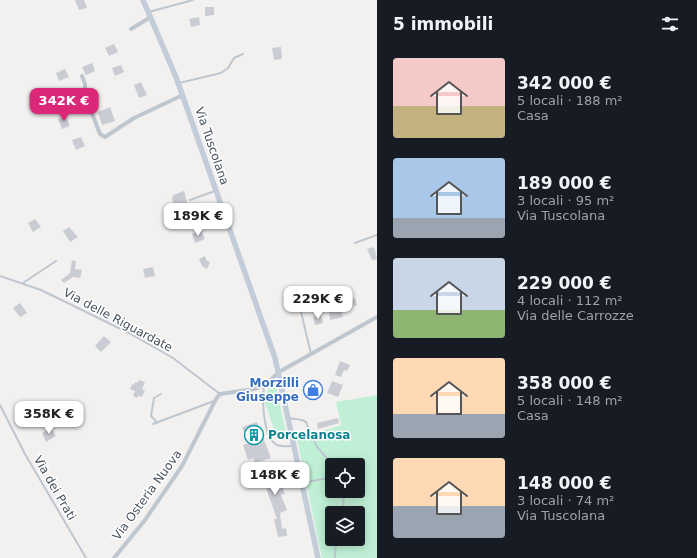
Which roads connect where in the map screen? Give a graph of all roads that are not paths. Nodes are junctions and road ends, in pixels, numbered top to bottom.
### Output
1 (143, 0) edge
2 (193, 0) edge
3 (150, 15) junction
4 (131, 29) dead end
5 (243, 54) dead end
6 (82, 76) dead end
7 (178, 83) junction
8 (183, 95) junction
9 (216, 191) junction
10 (190, 200) dead end
11 (377, 235) edge
12 (355, 243) dead end
13 (56, 261) dead end
14 (0, 276) edge
15 (23, 283) junction
16 (298, 299) dead end
17 (377, 317) edge
18 (311, 354) junction
19 (279, 372) junction
20 (264, 386) junction
21 (162, 394) dead end
22 (220, 394) junction
23 (215, 401) junction
24 (0, 406) edge
25 (289, 418) junction
26 (158, 422) junction
27 (153, 424) dead end
28 (295, 445) junction
29 (325, 458) edge
30 (301, 474) junction
31 (325, 478) edge
32 (303, 483) junction
33 (287, 486) dead end
34 (335, 546) edge
35 (86, 558) edge
36 (114, 558) edge
37 (318, 558) edge
38 (334, 558) edge

1 - 3 main road, Via Tuscolana
2 - 3 lane
3 - 4 street
3 - 7 main road, Via Tuscolana
5 - 7 lane
6 - 8 street
7 - 8 main road, Via Tuscolana
8 - 9 main road, Via Tuscolana
9 - 10 lane
9 - 19 main road, Via Tuscolana
11 - 12 lane
13 - 15 lane
14 - 15 lane, Via delle Riguardate
15 - 22 lane, Via delle Riguardate
16 - 18 lane
17 - 18 street
18 - 19 street
19 - 20 street
19 - 25 main road, Via Tuscolana
20 - 22 street
20 - 28 lane
21 - 26 lane
22 - 23 street, Via Osteria Nuova
23 - 26 lane
23 - 36 street, Via Osteria Nuova
24 - 35 lane, Via dei Prati
25 - 28 main road, Via Tuscolana
25 - 29 lane
26 - 27 lane
28 - 30 main road, Via Tuscolana
30 - 32 main road, Via Tuscolana
30 - 33 lane
31 - 32 lane
32 - 37 main road, Via Tuscolana
34 - 38 lane

